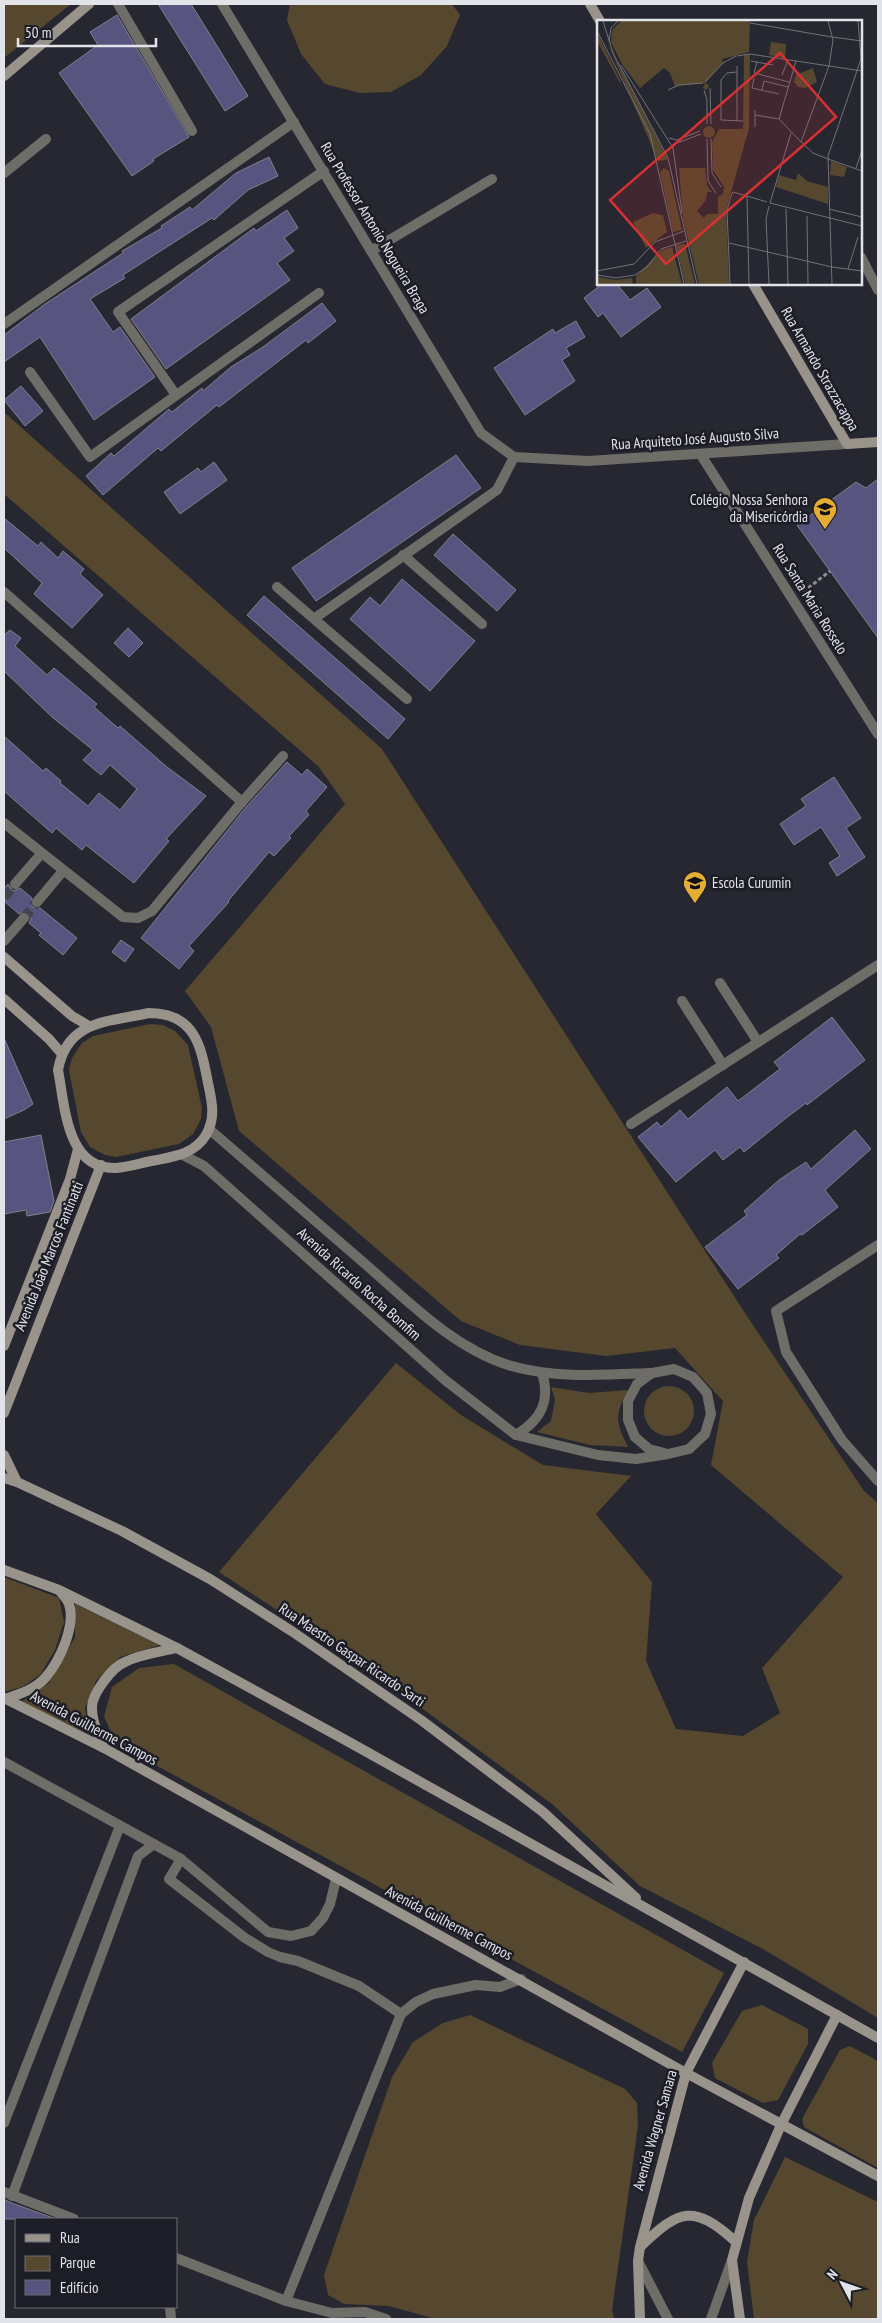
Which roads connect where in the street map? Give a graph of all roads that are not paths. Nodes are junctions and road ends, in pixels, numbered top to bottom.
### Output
1 (89, 4) edge
2 (118, 4) edge
3 (222, 4) edge
4 (590, 4) edge
5 (599, 20) edge
6 (4, 76) edge
7 (294, 122) junction
8 (192, 131) dead end
9 (46, 138) dead end
10 (324, 171) junction
11 (4, 173) edge
12 (492, 179) dead end
13 (371, 251) junction
14 (862, 259) edge
15 (754, 285) edge
16 (878, 290) edge
17 (319, 292) dead end
18 (4, 324) edge
19 (30, 372) dead end
20 (176, 395) junction
21 (878, 442) edge
22 (847, 444) junction
23 (701, 455) junction
24 (514, 457) junction
25 (403, 555) junction
26 (277, 587) dead end
27 (4, 592) edge
28 (314, 618) junction
29 (482, 624) dead end
30 (407, 700) dead end
31 (878, 734) edge
32 (283, 756) dead end
33 (242, 802) junction
34 (4, 823) edge
35 (41, 854) junction
36 (63, 871) junction
37 (15, 884) tunnel mouth
38 (37, 902) tunnel mouth
39 (24, 918) tunnel mouth
40 (4, 941) edge
41 (4, 957) edge
42 (878, 965) edge
43 (720, 983) dead end
44 (4, 999) edge
45 (682, 1001) dead end
46 (89, 1026) junction
47 (758, 1042) junction
48 (62, 1054) junction
49 (723, 1065) junction
50 (631, 1124) dead end
51 (209, 1129) junction
52 (78, 1149) junction
53 (183, 1155) junction
54 (101, 1166) junction
55 (878, 1244) edge
56 (4, 1346) edge
57 (542, 1373) junction
58 (652, 1373) junction
59 (4, 1413) edge
60 (516, 1435) junction
61 (668, 1454) junction
62 (4, 1455) edge
63 (4, 1478) edge
64 (878, 1481) edge
65 (17, 1482) junction
66 (4, 1570) edge
67 (59, 1590) junction
68 (178, 1648) junction
69 (4, 1699) edge
70 (104, 1748) junction
71 (4, 1762) edge
72 (120, 1826) junction
73 (154, 1844) junction
74 (181, 1859) junction
75 (336, 1879) junction
76 (648, 1909) junction
77 (744, 1962) junction
78 (522, 1979) junction
79 (401, 2014) junction
80 (837, 2015) junction
81 (878, 2038) edge
82 (686, 2072) junction
83 (4, 2123) edge
84 (781, 2125) junction
85 (878, 2176) edge
86 (8, 2194) edge
87 (71, 2218) edge
88 (735, 2241) junction
89 (640, 2247) junction
90 (178, 2259) edge
91 (732, 2260) junction
92 (638, 2261) junction
93 (286, 2301) junction
94 (332, 2313) junction
95 (363, 2316) edge
96 (342, 2319) edge
97 (386, 2319) edge
98 (640, 2319) edge
99 (668, 2319) edge
100 (711, 2319) edge
101 (740, 2319) edge

1 - 6 main road
2 - 8 street
3 - 7 street, Rua Professor Antonio Nogueira Braga
4 - 5 main road
7 - 10 street, Rua Professor Antonio Nogueira Braga
7 - 18 street
9 - 11 street
10 - 13 street, Rua Professor Antonio Nogueira Braga
10 - 20 street
12 - 13 street
13 - 24 street, Rua Professor Antonio Nogueira Braga
14 - 16 street
15 - 22 main road, Rua Armando Strazzacappa
17 - 20 street
19 - 20 street
21 - 22 main road, Rua Arquiteto José Augusto Silva
22 - 23 street, Rua Arquiteto José Augusto Silva
23 - 24 street, Rua Arquiteto José Augusto Silva
23 - 31 street, Rua Santa Maria Rosselo
24 - 25 street
25 - 28 street
25 - 29 street
26 - 28 street
27 - 33 street
28 - 30 street
32 - 33 street
33 - 36 street
34 - 35 street
35 - 36 street
35 - 37 street
36 - 38 street
39 - 40 street
41 - 46 main road
42 - 47 street
43 - 47 street
44 - 48 main road
45 - 49 street
46 - 48 main road
46 - 51 main road
47 - 49 street
48 - 52 main road
49 - 50 street
51 - 53 main road
51 - 57 street, Avenida Ricardo Rocha Bomfim
52 - 54 main road
52 - 56 main road, Avenida João Marcos Fantinatti
53 - 54 main road
53 - 60 street, Avenida Ricardo Rocha Bomfim
54 - 59 main road, Avenida João Marcos Fantinatti
55 - 64 street
57 - 58 street, Avenida Ricardo Rocha Bomfim
57 - 60 street
58 - 61 street
58 - 61 street, Avenida Ricardo Rocha Bomfim
60 - 61 street, Avenida Ricardo Rocha Bomfim
62 - 65 main road
63 - 65 main road, Rua Maestro Gaspar Ricardo Sarti
65 - 76 main road, Rua Maestro Gaspar Ricardo Sarti
66 - 67 main road
67 - 68 main road
67 - 69 main road
68 - 70 main road
68 - 76 main road
69 - 70 main road, Avenida Guilherme Campos
70 - 75 main road, Avenida Guilherme Campos
71 - 72 street
72 - 73 street
72 - 83 street
73 - 74 street
73 - 86 street
74 - 75 street
74 - 79 street
75 - 78 main road, Avenida Guilherme Campos
76 - 77 main road
77 - 80 main road
77 - 82 main road, Avenida Wagner Samara
78 - 79 street
78 - 82 main road, Avenida Guilherme Campos
79 - 93 street
80 - 81 main road
80 - 84 main road
82 - 84 main road, Avenida Guilherme Campos
82 - 89 main road, Avenida Wagner Samara
84 - 85 main road, Avenida Guilherme Campos
84 - 88 main road
86 - 87 street
88 - 89 main road
88 - 91 main road
89 - 92 main road, Avenida Wagner Samara
90 - 93 street
91 - 100 street
91 - 101 main road
92 - 98 main road, Avenida Wagner Samara
92 - 99 street
93 - 94 street
94 - 95 street
94 - 96 street
95 - 97 street

